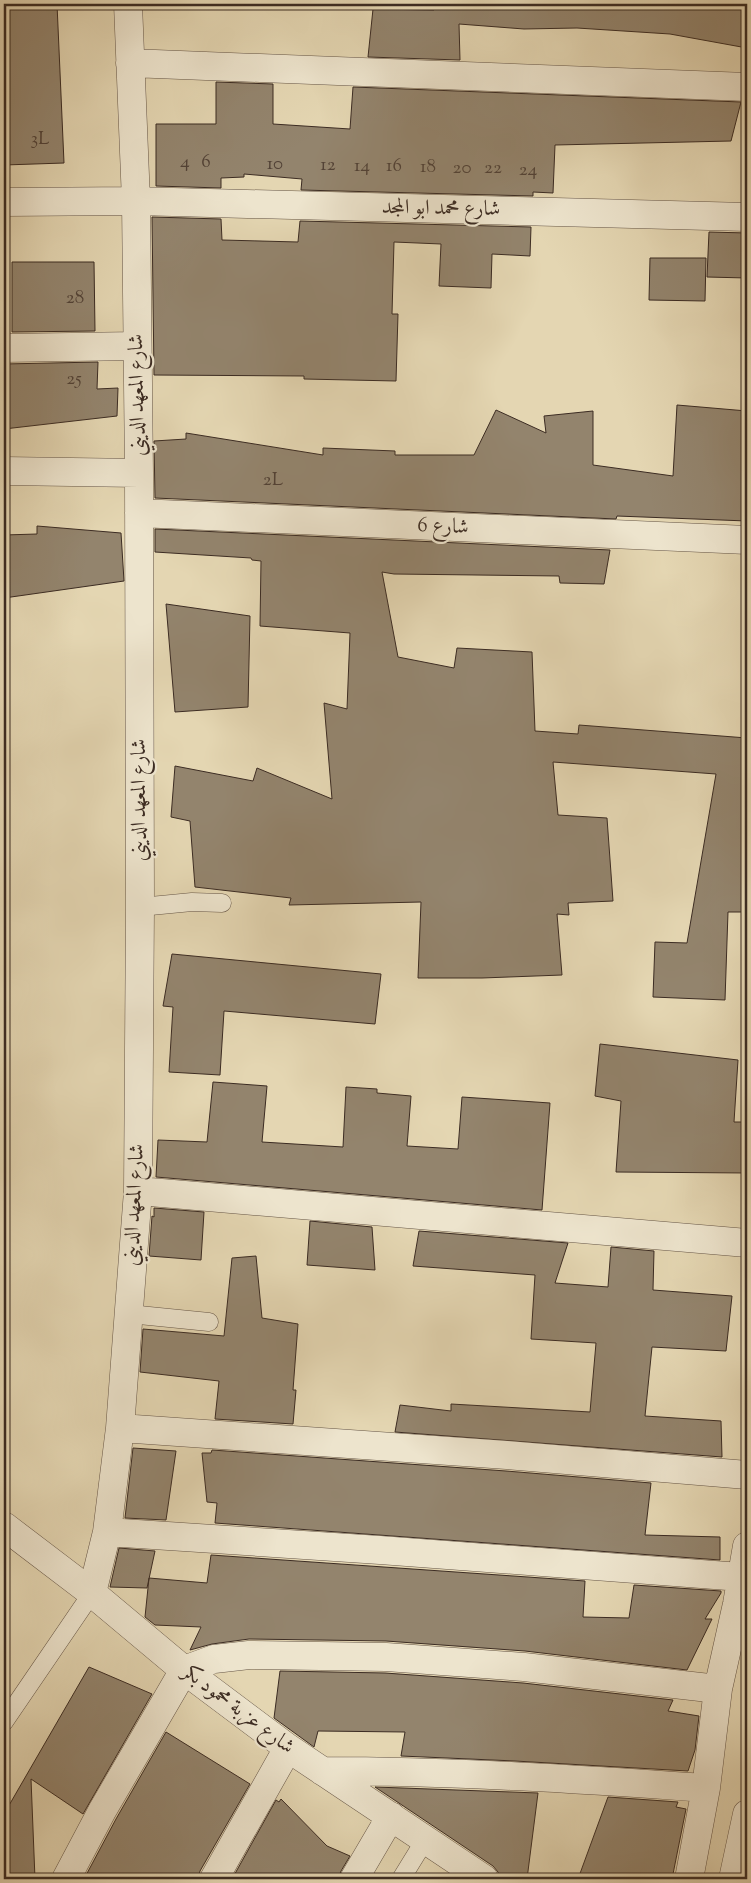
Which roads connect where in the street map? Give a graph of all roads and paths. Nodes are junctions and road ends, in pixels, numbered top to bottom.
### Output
1 (128, 4) edge
2 (130, 63) junction
3 (747, 87) edge
4 (136, 201) junction
5 (4, 202) edge
6 (747, 217) edge
7 (137, 346) junction
8 (4, 348) edge
9 (4, 471) edge
10 (139, 473) junction
11 (139, 513) junction
12 (747, 540) edge
13 (222, 903) dead end
14 (140, 907) junction
15 (138, 1191) junction
16 (747, 1243) edge
17 (129, 1314) junction
18 (209, 1322) dead end
19 (120, 1428) junction
20 (747, 1475) edge
21 (4, 1526) edge
22 (107, 1532) junction
23 (747, 1546) edge
24 (741, 1577) junction
25 (92, 1593) junction
26 (184, 1670) junction
27 (718, 1689) junction
28 (4, 1722) edge
29 (288, 1748) junction
30 (322, 1771) junction
31 (706, 1788) junction
32 (747, 1814) edge
33 (391, 1816) junction
34 (425, 1840) junction
35 (66, 1879) edge
36 (214, 1879) edge
37 (354, 1879) edge
38 (401, 1879) edge
39 (484, 1879) edge
40 (689, 1879) edge
41 (733, 1879) edge

1 - 2 street, شارع المعهد الديني
2 - 3 street
2 - 4 street, شارع المعهد الديني
4 - 5 street, شارع محمد ابو المجد
4 - 6 street, شارع محمد ابو المجد
4 - 7 street, شارع المعهد الديني
7 - 8 street
7 - 10 street, شارع المعهد الديني
9 - 10 street
10 - 11 street, شارع المعهد الديني
11 - 12 street, شارع 6
11 - 14 street, شارع المعهد الديني
13 - 14 lane
14 - 15 street, شارع المعهد الديني
15 - 16 street
15 - 17 street, شارع المعهد الديني
17 - 18 lane
17 - 19 street, شارع المعهد الديني
19 - 20 street
19 - 22 street, شارع المعهد الديني
21 - 25 street, شارع عزبة محمود بكر
22 - 24 street
22 - 25 street, شارع المعهد الديني
23 - 24 street
24 - 27 street
25 - 26 street, شارع عزبة محمود بكر
25 - 28 lane
26 - 27 street
26 - 29 street, شارع عزبة محمود بكر
26 - 35 street
27 - 31 street
29 - 30 street, شارع عزبة محمود بكر
29 - 36 street
30 - 31 street
30 - 33 street, شارع عزبة محمود بكر
31 - 40 street
32 - 41 street
33 - 34 street, شارع عزبة محمود بكر
33 - 37 street
34 - 38 lane
34 - 39 street, شارع عزبة محمود بكر

